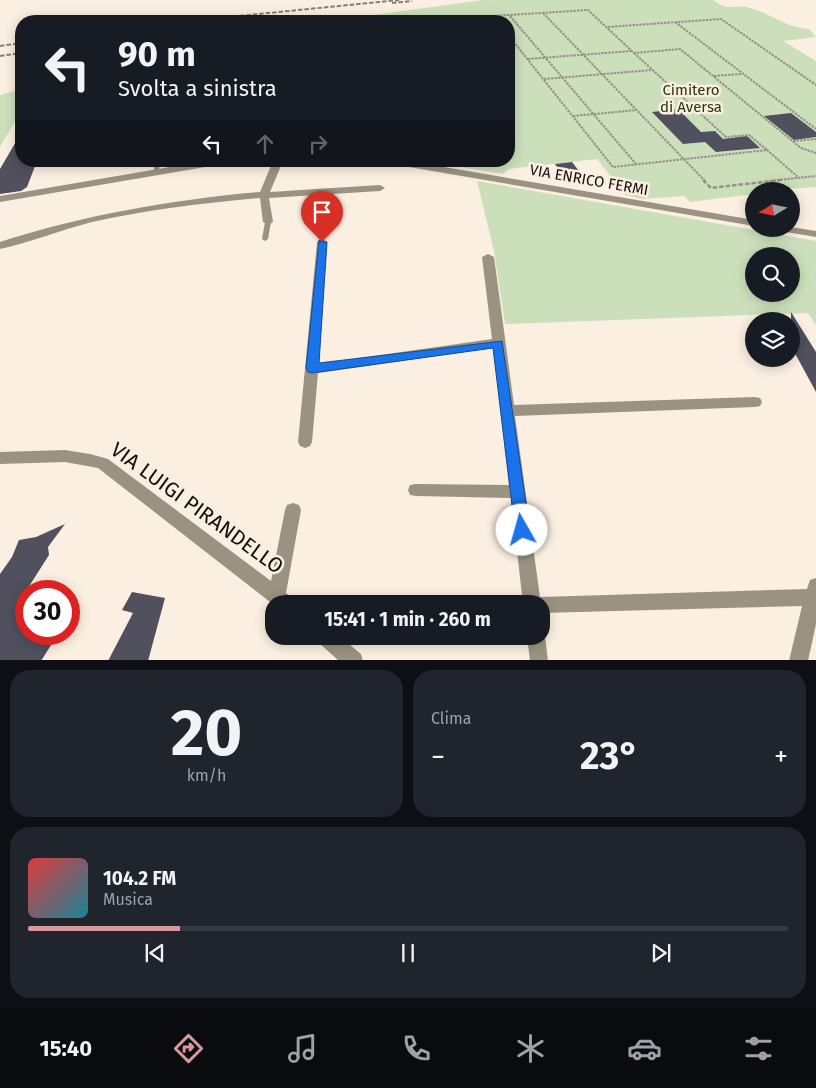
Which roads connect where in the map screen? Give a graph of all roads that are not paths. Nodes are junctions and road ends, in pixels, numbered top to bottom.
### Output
1 (157, 167) edge
2 (187, 167) edge
3 (275, 167) edge
4 (426, 167) edge
5 (157, 172) junction
6 (380, 188) dead end
7 (264, 194) junction
8 (0, 199) edge
9 (745, 221) edge
10 (268, 222) joint
11 (800, 231) edge
12 (816, 234) edge
13 (265, 239) dead end
14 (322, 242) dead end
15 (0, 246) edge
16 (488, 257) dead end
17 (498, 343) junction
18 (312, 368) junction
19 (755, 402) dead end
20 (507, 411) junction
21 (305, 442) dead end
22 (0, 458) edge
23 (416, 490) dead end
24 (518, 492) junction
25 (293, 510) dead end
26 (814, 592) edge
27 (277, 595) edge
28 (282, 595) edge
29 (531, 595) edge
30 (550, 605) edge
31 (336, 645) edge
32 (537, 645) edge
33 (354, 660) edge
34 (539, 660) edge
35 (798, 660) edge

1 - 5 lane
2 - 5 street
3 - 7 street
4 - 9 street, VIA ENRICO FERMI
5 - 8 street
6 - 7 street
7 - 10 street
7 - 15 street
10 - 13 lane
11 - 12 street
14 - 18 street
16 - 17 street
17 - 18 street
17 - 20 street
18 - 21 street
19 - 20 street
20 - 24 street
22 - 27 street, VIA LUIGI PIRANDELLO
23 - 24 street
24 - 29 street
25 - 28 street, VIA LUIGI PIRANDELLO
26 - 30 street
26 - 35 street
31 - 33 street
32 - 34 street

